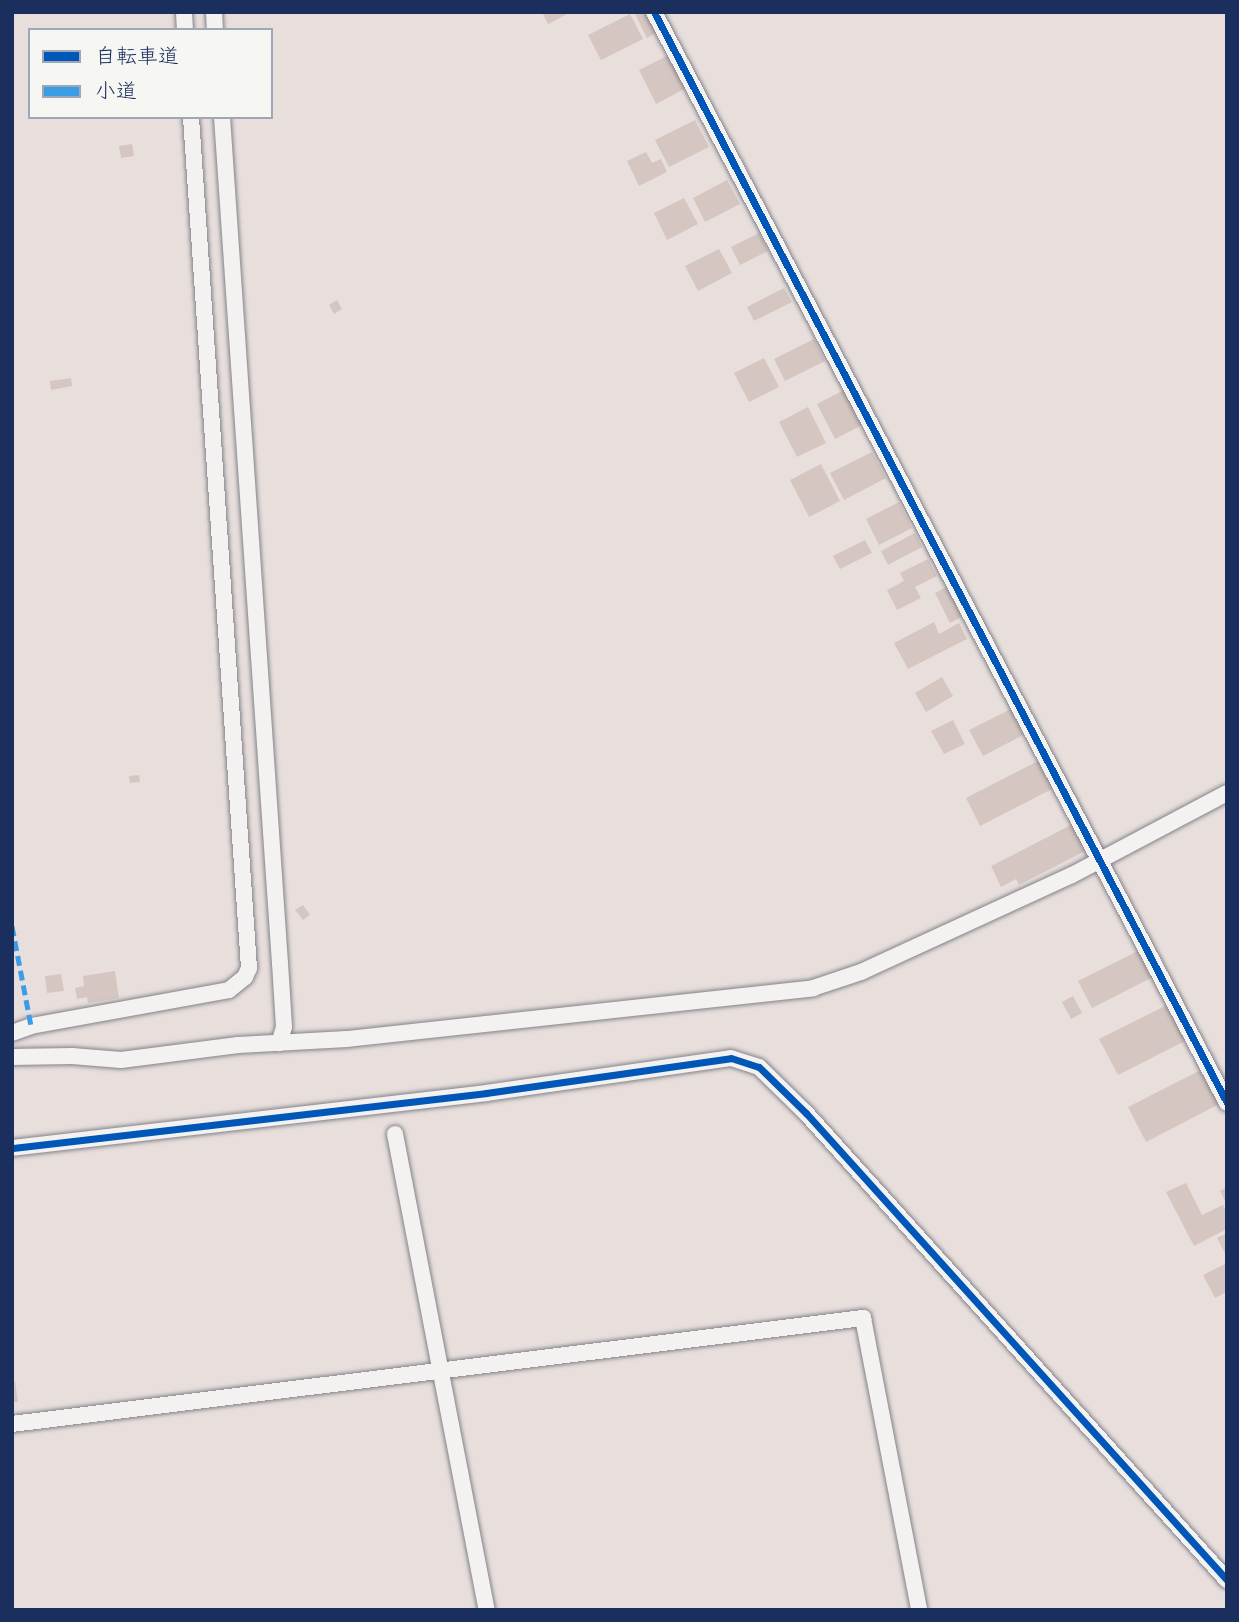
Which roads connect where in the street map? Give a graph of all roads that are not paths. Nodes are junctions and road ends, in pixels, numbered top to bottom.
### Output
1 (654, 12) edge
2 (191, 119) edge
3 (222, 119) edge
4 (1227, 793) edge
5 (1100, 861) junction
6 (12, 1033) edge
7 (279, 1043) junction
8 (12, 1057) edge
9 (1227, 1102) edge
10 (395, 1134) dead end
11 (12, 1147) edge
12 (440, 1368) junction
13 (12, 1424) edge
14 (1227, 1580) edge
15 (487, 1610) edge
16 (919, 1610) edge

1 - 5 street
2 - 6 street
3 - 7 street
4 - 5 street
5 - 7 street
5 - 9 street
7 - 8 street
10 - 12 street
11 - 14 street
12 - 13 street
12 - 15 street
12 - 16 street

